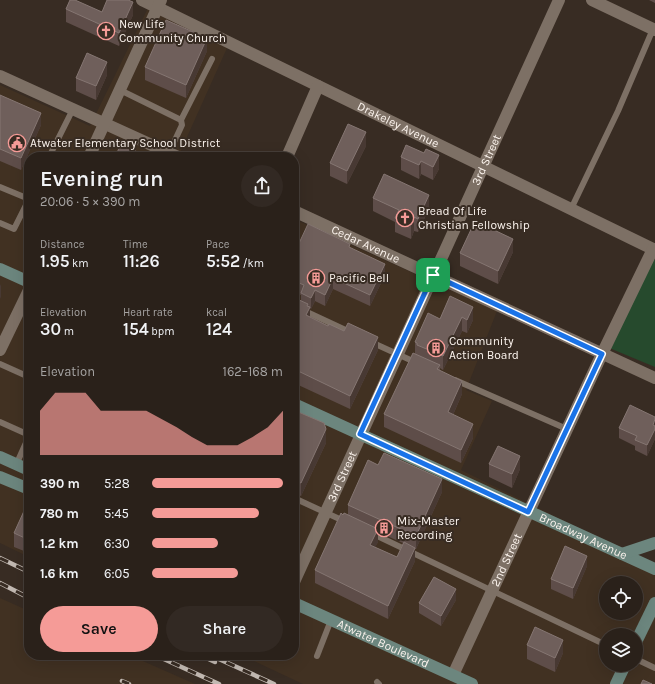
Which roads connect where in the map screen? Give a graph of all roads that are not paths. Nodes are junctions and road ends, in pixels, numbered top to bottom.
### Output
1 (142, 0) edge
2 (559, 0) edge
3 (592, 0) edge
4 (159, 4) edge
5 (654, 30) edge
6 (212, 59) dead end
7 (0, 76) edge
8 (318, 86) junction
9 (120, 90) junction
10 (73, 109) junction
11 (181, 120) junction
12 (105, 123) junction
13 (52, 152) edge
14 (91, 152) edge
15 (167, 152) edge
16 (174, 152) edge
17 (289, 152) edge
18 (483, 166) junction
19 (0, 187) edge
20 (24, 197) edge
21 (24, 209) edge
22 (572, 209) junction
23 (299, 213) edge
24 (0, 223) edge
25 (654, 249) edge
26 (0, 269) edge
27 (433, 275) junction
28 (24, 280) edge
29 (24, 300) edge
30 (299, 308) edge
31 (355, 335) edge
32 (362, 338) edge
33 (0, 350) edge
34 (396, 354) junction
35 (602, 354) junction
36 (0, 364) edge
37 (425, 367) edge
38 (24, 375) edge
39 (446, 376) edge
40 (655, 378) edge
41 (299, 406) edge
42 (0, 422) edge
43 (567, 429) junction
44 (24, 434) edge
45 (360, 434) junction
46 (24, 447) edge
47 (0, 457) edge
48 (16, 464) junction
49 (24, 468) edge
50 (0, 477) edge
51 (24, 487) edge
52 (299, 500) edge
53 (325, 512) junction
54 (528, 512) junction
55 (353, 525) edge
56 (367, 531) edge
57 (655, 543) edge
58 (622, 554) junction
59 (655, 569) edge
60 (299, 571) edge
61 (492, 590) junction
62 (655, 603) edge
63 (299, 605) edge
64 (331, 620) junction
65 (651, 620) edge
66 (643, 632) edge
67 (599, 642) edge
68 (317, 656) dead end
69 (643, 662) edge
70 (655, 668) edge
71 (622, 672) edge
72 (453, 675) junction
73 (472, 684) edge
74 (616, 684) edge

1 - 4 street, Drakeley Avenue
2 - 18 street, 3rd Street
3 - 5 street
4 - 8 street, Drakeley Avenue
4 - 9 street
5 - 22 lane
6 - 11 lane
7 - 10 street
8 - 17 street
8 - 18 street, Drakeley Avenue
9 - 11 lane
9 - 12 street
10 - 12 street
10 - 13 lane
11 - 16 lane
12 - 14 street
12 - 15 street
18 - 22 street, Drakeley Avenue
18 - 27 street, 3rd Street
19 - 20 lane
21 - 24 lane
22 - 25 street, Drakeley Avenue
23 - 27 street, Cedar Avenue
25 - 35 street, 2nd Street
26 - 28 street
27 - 34 street, 3rd Street
27 - 35 street, Cedar Avenue
29 - 33 street
30 - 31 lane
32 - 34 lane
34 - 37 lane
34 - 45 street, 3rd Street
35 - 40 street, Cedar Avenue
35 - 43 street, 2nd Street
36 - 38 lane
39 - 43 lane
41 - 45 street, Broadway Avenue
42 - 44 lane
43 - 54 street, 2nd Street
45 - 53 street, 3rd Street
45 - 54 street, Broadway Avenue
46 - 48 lane
47 - 48 street
48 - 49 street
50 - 51 street
52 - 53 lane
53 - 55 lane
53 - 60 street, 3rd Street
54 - 58 street, Broadway Avenue
54 - 61 street, 2nd Street
56 - 61 lane
57 - 58 street
58 - 59 street, Broadway Avenue
61 - 67 lane
61 - 72 street, 2nd Street
62 - 65 street
63 - 64 street, Atwater Boulevard
64 - 68 lane
64 - 72 street, Atwater Boulevard
65 - 66 street
69 - 70 lane
71 - 74 street
72 - 73 street, Atwater Boulevard

